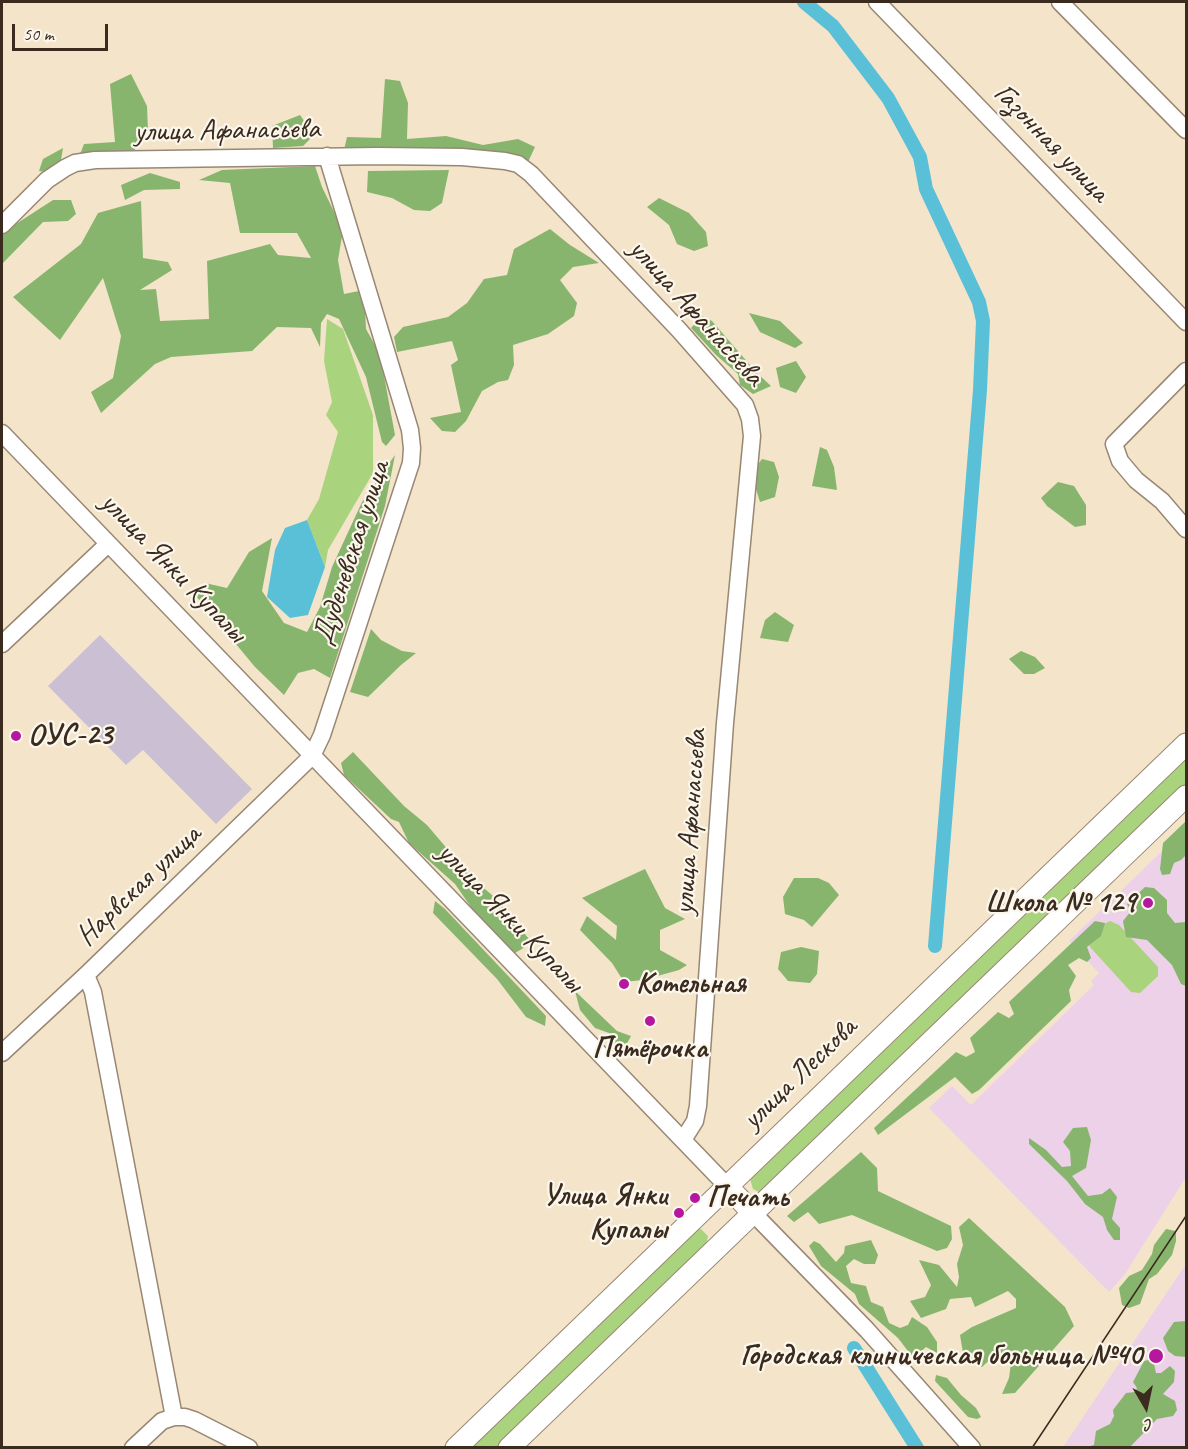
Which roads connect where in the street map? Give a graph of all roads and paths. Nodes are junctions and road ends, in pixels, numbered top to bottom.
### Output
1 (877, 2) edge
2 (1060, 2) edge
3 (1186, 130) edge
4 (327, 156) junction
5 (2, 225) edge
6 (1186, 322) edge
7 (1186, 371) edge
8 (2, 433) edge
9 (1186, 529) edge
10 (108, 544) junction
11 (2, 644) edge
12 (1186, 744) edge
13 (312, 756) junction
14 (1186, 796) edge
15 (86, 975) junction
16 (2, 1053) edge
17 (683, 1140) junction
18 (727, 1186) junction
19 (753, 1213) junction
20 (688, 1224) junction
21 (714, 1250) junction
22 (174, 1417) junction
23 (133, 1448) edge
24 (249, 1448) edge
25 (456, 1448) edge
26 (509, 1448) edge
27 (972, 1448) edge

1 - 6 street, Газонная улица
2 - 3 street
4 - 5 street, улица Афанасьева
4 - 13 street, Дуденевская улица
4 - 17 street, улица Афанасьева
7 - 9 street
8 - 10 street, улица Янки Купалы
10 - 11 street
10 - 13 street, улица Янки Купалы
12 - 18 main road, улица Лескова
13 - 15 street, Нарвская улица
13 - 17 street, улица Янки Купалы
14 - 19 main road
15 - 16 street, Нарвская улица
15 - 22 street
17 - 18 street, улица Янки Купалы
18 - 19 main road, улица Янки Купалы
18 - 20 main road, улица Лескова
19 - 21 main road
19 - 27 street, улица Янки Купалы
20 - 21 main road
20 - 25 main road, улица Лескова
21 - 26 main road
22 - 23 street
22 - 24 street

